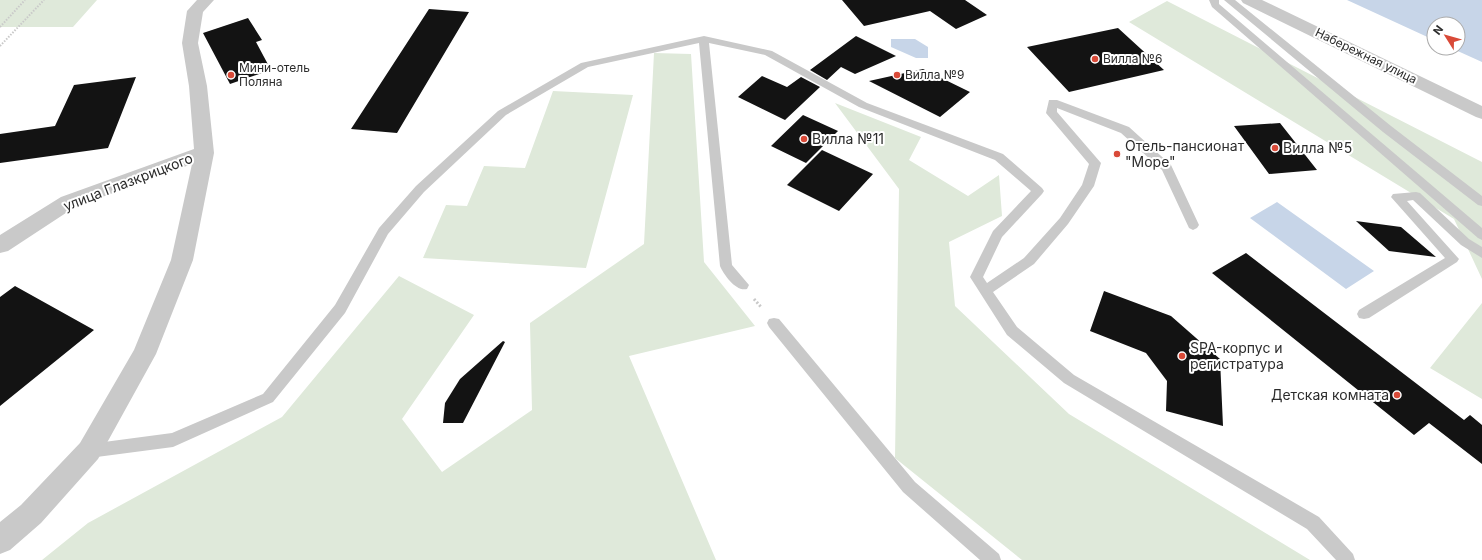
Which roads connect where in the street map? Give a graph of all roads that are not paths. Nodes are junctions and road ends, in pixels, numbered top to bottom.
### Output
1 (206, 0) edge
2 (1214, 0) edge
3 (1229, 0) edge
4 (1249, 0) edge
5 (704, 39) junction
6 (1482, 112) edge
7 (204, 153) junction
8 (1482, 202) edge
9 (1193, 225) dead end
10 (1482, 235) edge
11 (0, 245) edge
12 (1482, 252) edge
13 (742, 285) road end
14 (985, 291) junction
15 (1364, 314) dead end
16 (774, 323) road end
17 (89, 451) junction
18 (0, 540) edge
19 (993, 560) edge
20 (1347, 560) edge

1 - 7 street, улица Глазкрицкого
2 - 10 lane
3 - 8 lane
4 - 6 street, Набережная улица
5 - 13 lane
5 - 14 lane
5 - 17 lane
7 - 11 street, улица Глазкрицкого
7 - 17 street
9 - 14 lane
12 - 15 lane
14 - 20 lane
16 - 19 lane
17 - 18 street

